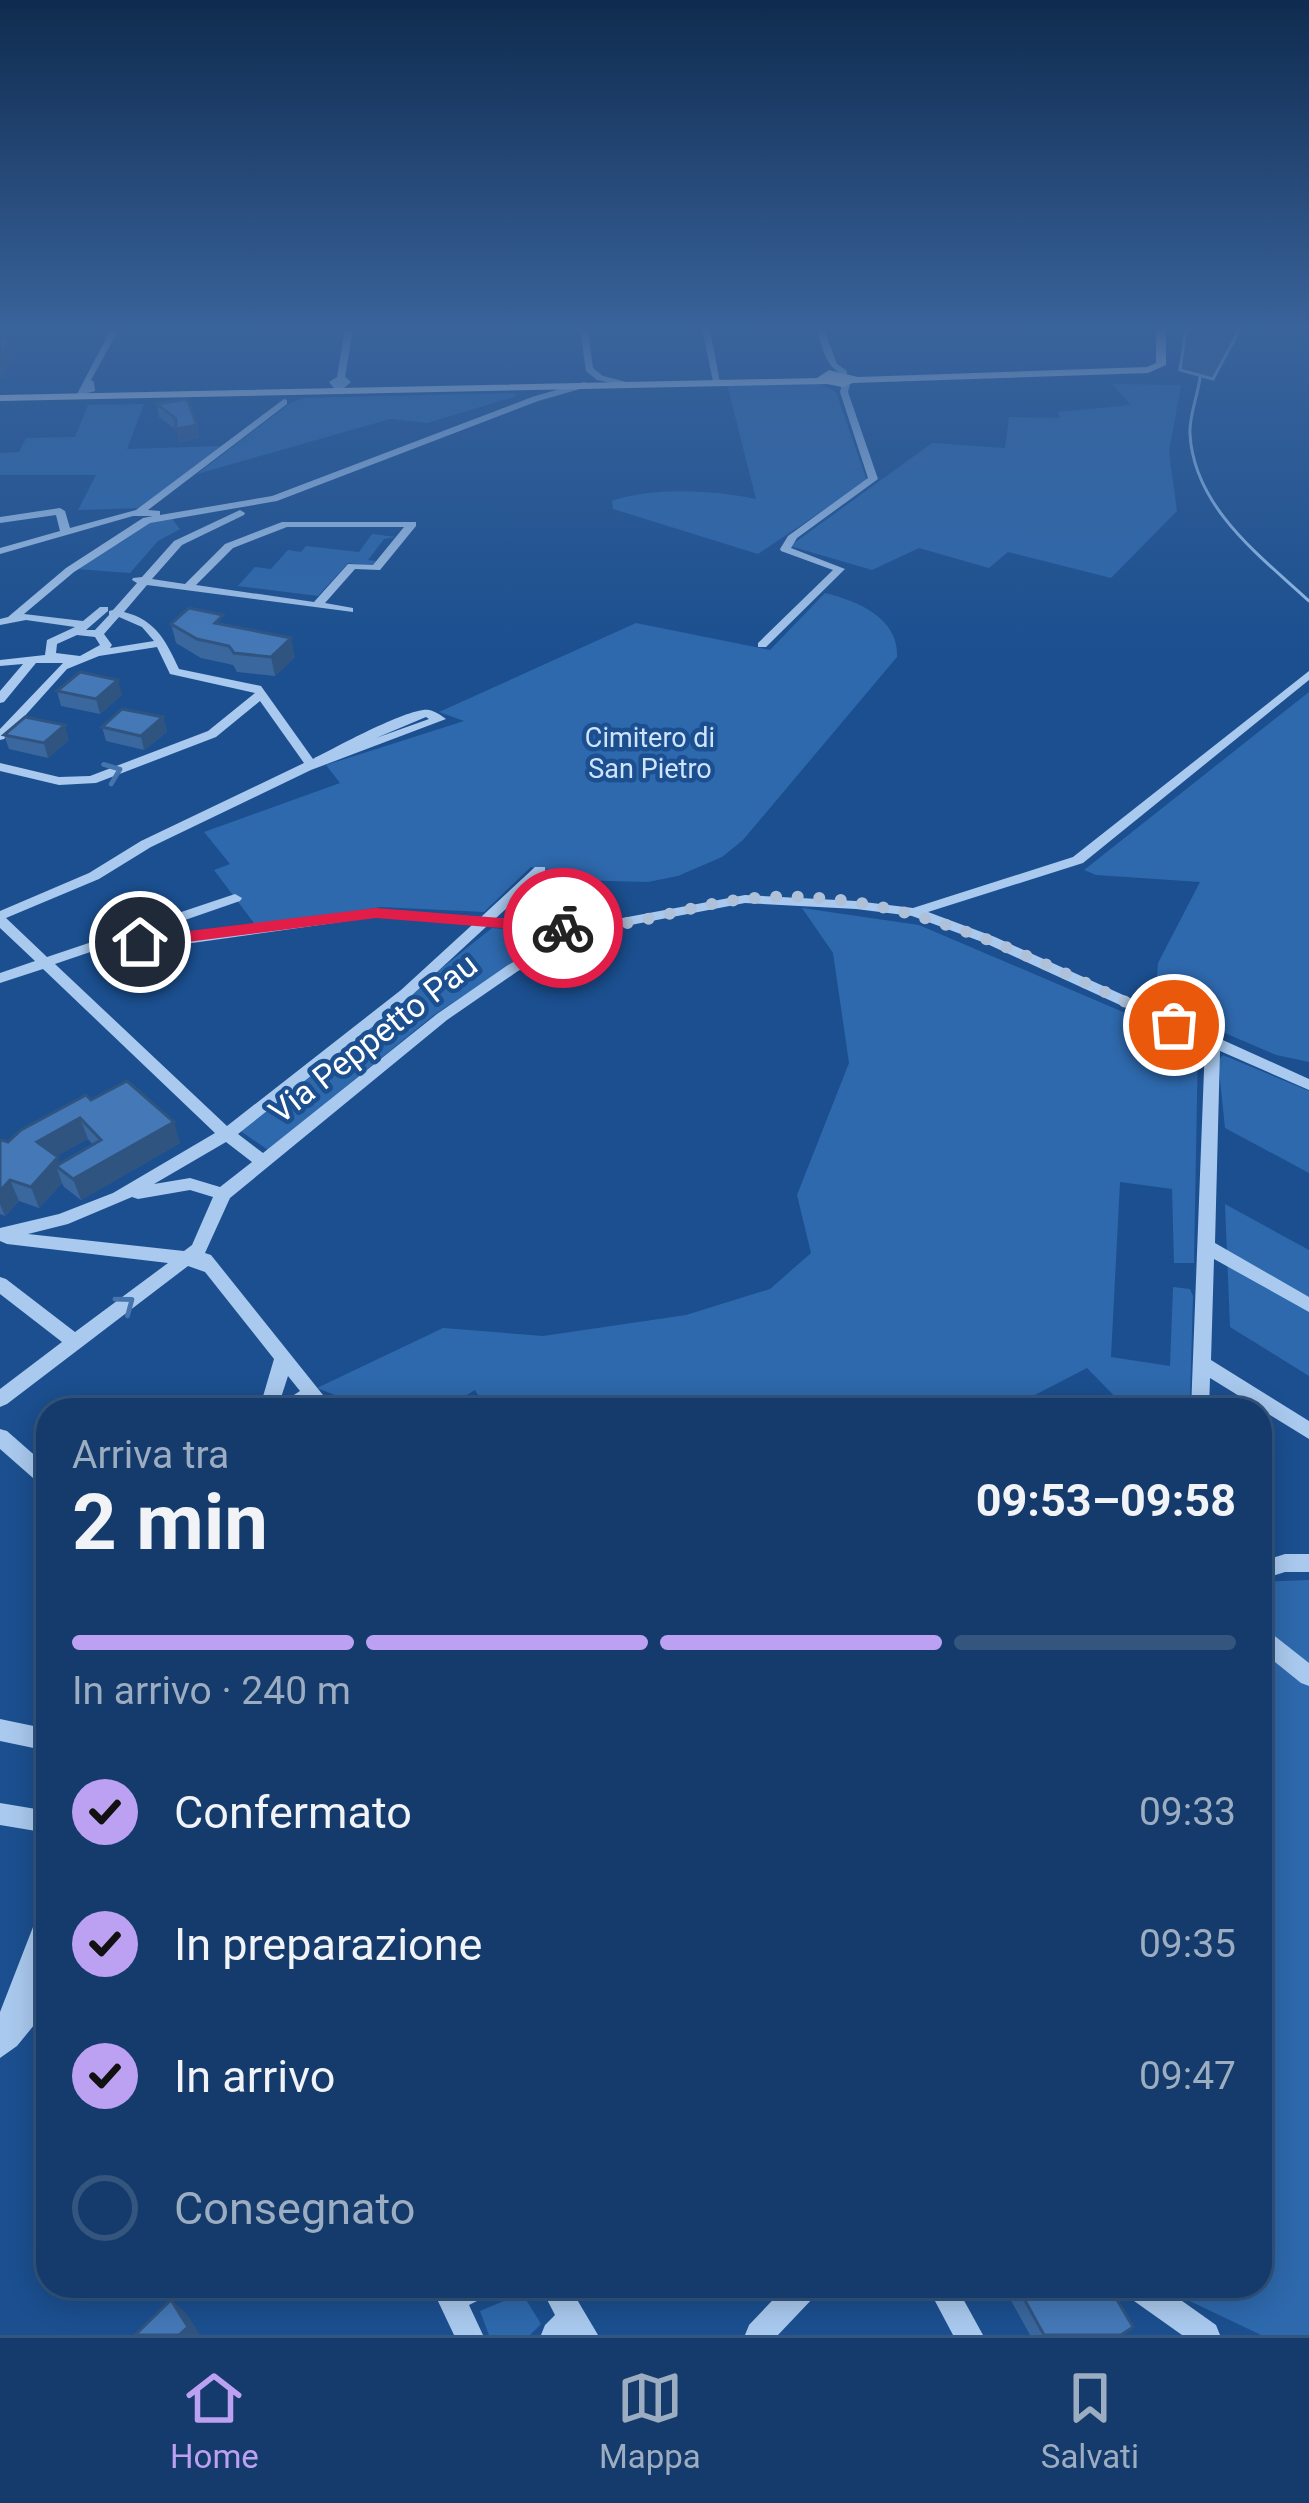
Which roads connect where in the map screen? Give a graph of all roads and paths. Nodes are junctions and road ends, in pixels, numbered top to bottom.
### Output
1 (236, 438) edge
2 (425, 438) edge
3 (859, 438) edge
4 (160, 497) junction
5 (274, 499) junction
6 (236, 508) junction
7 (251, 508) junction
8 (133, 513) junction
9 (172, 513) junction
10 (0, 520) edge
11 (197, 523) junction
12 (66, 533) junction
13 (178, 543) junction
14 (0, 551) edge
15 (137, 580) junction
16 (188, 587) junction
17 (0, 599) edge
18 (317, 605) junction
19 (352, 608) dead end
20 (16, 613) junction
21 (113, 613) junction
22 (0, 622) edge
23 (87, 631) junction
24 (160, 643) junction
25 (762, 645) dead end
26 (98, 653) junction
27 (55, 658) junction
28 (77, 660) junction
29 (0, 662) edge
30 (30, 663) junction
31 (1309, 674) edge
32 (261, 694) junction
33 (0, 699) edge
34 (0, 722) edge
35 (0, 736) edge
36 (312, 766) junction
37 (0, 767) edge
38 (540, 870) dead end
39 (0, 897) edge
40 (235, 898) dead end
41 (21, 908) junction
42 (914, 912) junction
43 (0, 918) edge
44 (490, 920) junction
45 (585, 929) junction
46 (110, 942) junction
47 (44, 962) junction
48 (0, 978) edge
49 (1213, 1043) junction
50 (1309, 1085) edge
51 (222, 1130) junction
52 (264, 1162) junction
53 (224, 1194) junction
54 (119, 1197) junction
55 (62, 1220) junction
56 (0, 1236) edge
57 (60, 1243) junction
58 (1205, 1246) junction
59 (191, 1254) junction
60 (0, 1284) edge
61 (1309, 1305) edge
62 (75, 1342) junction
63 (284, 1357) junction
64 (1203, 1364) junction
65 (311, 1393) junction
66 (272, 1398) edge
67 (304, 1398) edge
68 (315, 1398) edge
69 (1201, 1398) edge
70 (1257, 1398) edge
71 (0, 1399) edge
72 (1272, 1408) edge
73 (1309, 1431) edge
74 (0, 1437) edge
75 (36, 1468) edge
76 (1309, 1563) edge
77 (1272, 1567) edge
78 (1272, 1646) edge
79 (1309, 1676) edge
80 (0, 1730) edge
81 (36, 1738) edge
82 (0, 1814) edge
83 (36, 1820) edge
84 (36, 1968) edge
85 (36, 2003) edge
86 (0, 2046) edge
87 (460, 2298) edge
88 (558, 2298) edge
89 (794, 2298) edge
90 (948, 2298) edge
91 (1154, 2298) edge
92 (570, 2329) edge
93 (469, 2335) edge
94 (759, 2335) edge
95 (970, 2335) edge
96 (1206, 2335) edge

1 - 4 street
2 - 5 street
3 - 25 street
4 - 8 street
4 - 9 street
5 - 6 street
5 - 7 street
6 - 9 street
6 - 11 street
7 - 11 street
7 - 13 street
8 - 9 street
8 - 12 street
9 - 11 street
9 - 20 street
10 - 12 street
11 - 13 street
11 - 15 street
12 - 14 street
13 - 15 street
15 - 16 street
15 - 21 street
15 - 23 street
16 - 18 street
16 - 18 street
17 - 20 street
18 - 19 street
20 - 22 street
20 - 23 street
21 - 23 street
21 - 24 street
23 - 26 street
23 - 27 street
24 - 26 street
24 - 32 street
26 - 28 street
27 - 28 street
27 - 30 street
27 - 34 street
28 - 35 street
29 - 30 street
30 - 33 street
31 - 42 street
32 - 36 street
37 -> 32 street
36 - 36 street
36 - 41 street
38 - 44 street
39 - 41 street
40 - 46 street
41 - 43 street
42 - 45 street
42 - 49 street
43 - 47 street
44 - 45 street
44 - 46 street
44 - 51 street
45 - 52 street, Via Peppetto Pau
46 - 47 street
47 - 48 street
47 - 51 street
49 - 50 street
49 - 58 street
51 - 52 street
51 - 54 street
52 - 53 street, Via Peppetto Pau
53 - 54 street
53 - 59 street
54 - 55 street
55 - 56 street
55 - 57 street
56 - 57 street
57 - 59 street
58 - 61 street
58 - 64 street
62 -> 59 street
59 - 63 street
60 - 62 street
62 - 71 street
63 - 65 street
63 - 66 street
64 - 69 street
64 - 70 street
65 - 67 street
65 - 68 street
72 - 73 street
74 - 75 street
76 - 77 street
78 - 79 street
80 - 81 street
82 - 83 street
84 - 86 street
85 - 86 street
87 - 93 street
88 - 92 street
89 - 94 street
90 - 95 street
91 - 96 street

